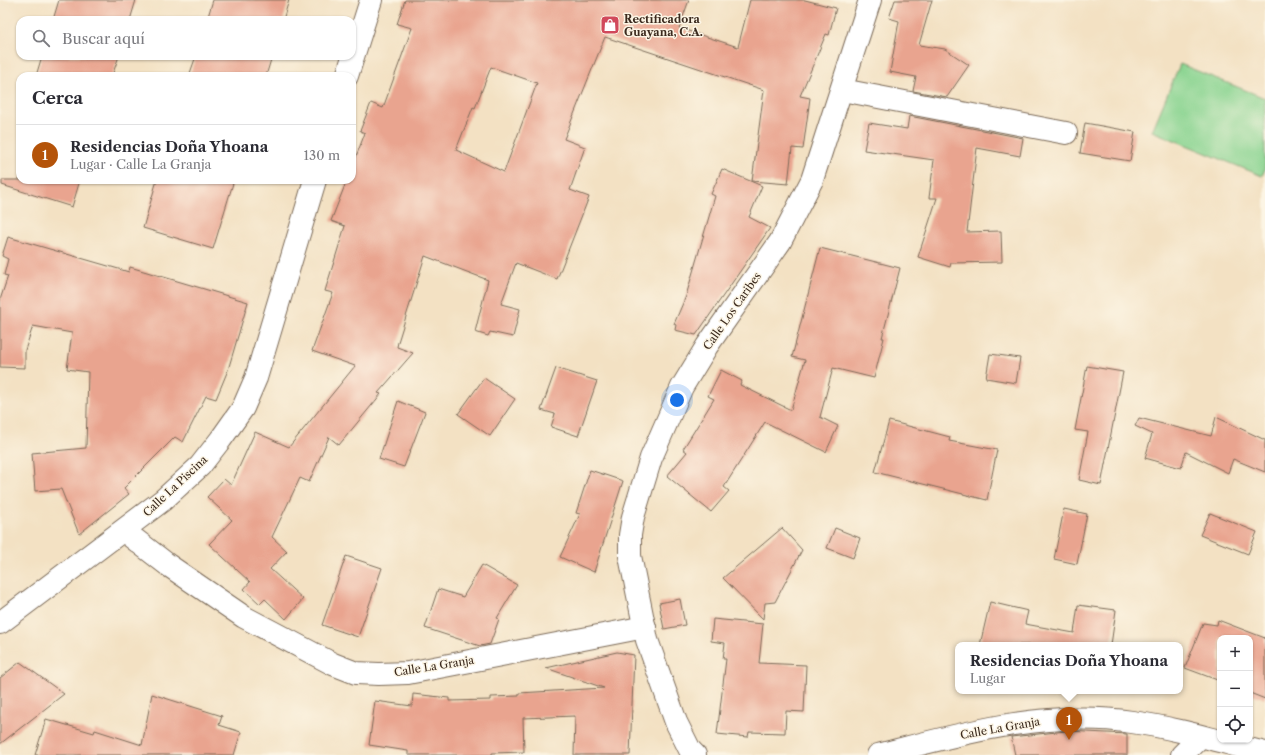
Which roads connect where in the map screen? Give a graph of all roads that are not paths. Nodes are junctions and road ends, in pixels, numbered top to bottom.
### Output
1 (371, 0) edge
2 (870, 0) edge
3 (356, 48) edge
4 (352, 60) edge
5 (348, 72) edge
6 (842, 90) junction
7 (1066, 133) dead end
8 (314, 184) edge
9 (124, 531) junction
10 (0, 624) edge
11 (645, 627) junction
12 (1200, 737) junction
13 (1265, 753) edge
14 (695, 755) edge
15 (878, 755) edge
16 (1182, 755) edge

1 - 3 street
2 - 6 street, Calle Los Caribes
4 - 5 street
6 - 7 street
6 - 11 street, Calle Los Caribes
8 - 9 street, Calle La Piscina
9 - 10 street, Calle La Piscina
9 - 11 street, Calle La Granja
11 - 14 street
12 - 13 street, Calle La Granja
12 - 15 street, Calle La Granja
12 - 16 street

